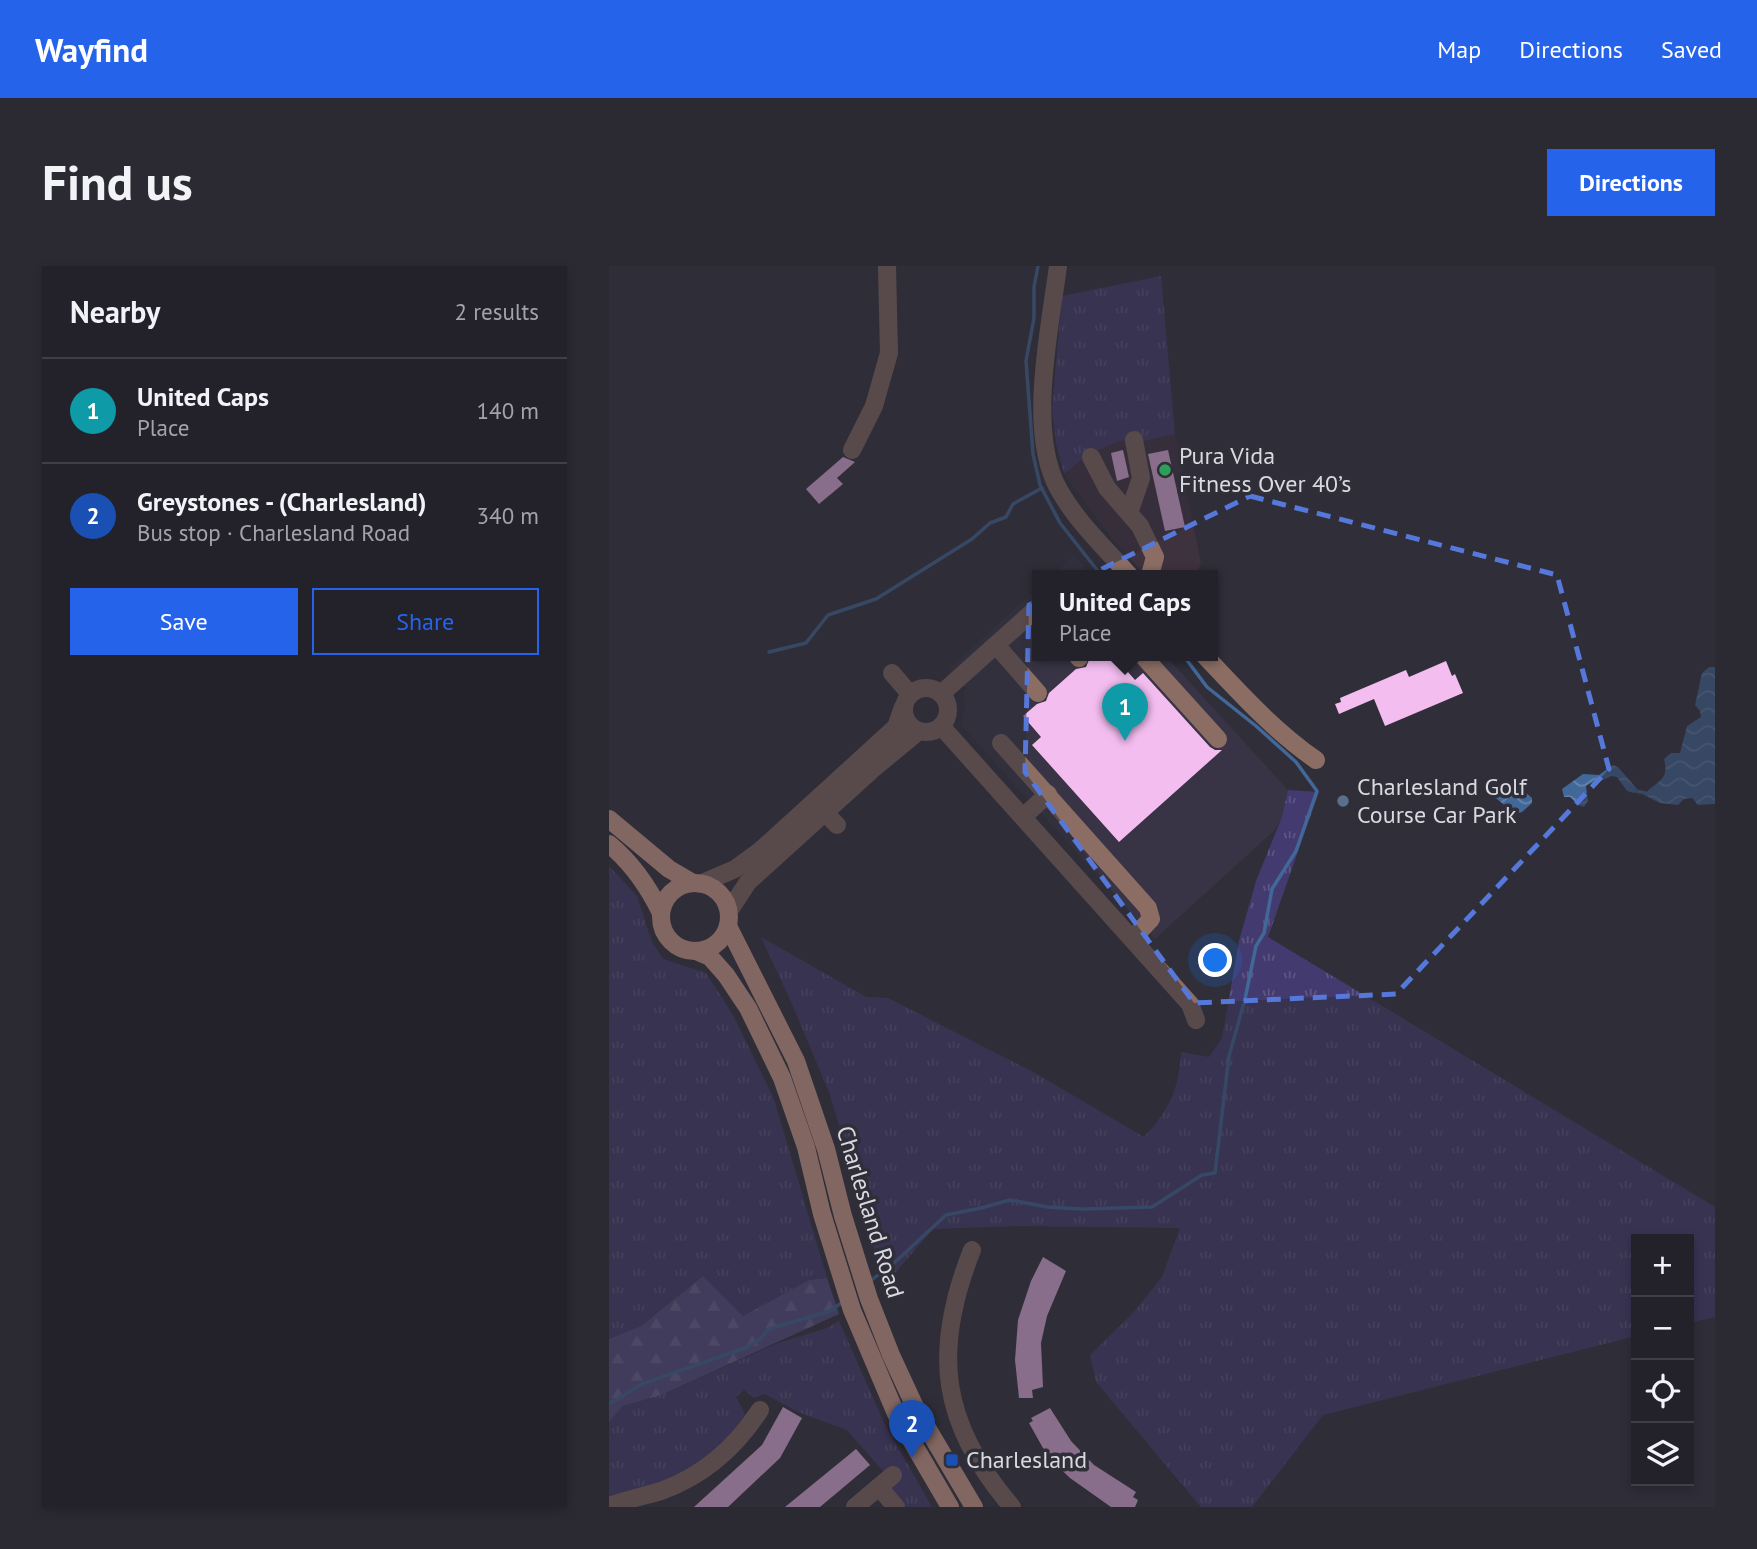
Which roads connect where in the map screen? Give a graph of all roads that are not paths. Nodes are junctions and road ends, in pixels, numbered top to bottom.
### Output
1 (887, 266) edge
2 (1058, 266) edge
3 (1134, 440) dead end
4 (852, 450) dead end
5 (1091, 457) dead end
6 (1129, 513) junction
7 (1125, 570) edge
8 (1151, 570) edge
9 (1032, 614) edge
10 (996, 645) junction
11 (1147, 661) edge
12 (1210, 661) edge
13 (892, 673) dead end
14 (1038, 693) dead end
15 (941, 694) junction
16 (907, 701) junction
17 (941, 726) junction
18 (919, 731) junction
19 (1218, 739) dead end
20 (1001, 743) dead end
21 (1315, 760) dead end
22 (1048, 794) junction
23 (820, 807) junction
24 (1023, 817) junction
25 (609, 819) edge
26 (609, 844) edge
27 (697, 883) junction
28 (661, 913) junction
29 (728, 918) junction
30 (1132, 939) junction
31 (696, 951) junction
32 (1196, 1020) dead end
33 (972, 1250) dead end
34 (760, 1410) dead end
35 (893, 1475) dead end
36 (879, 1487) junction
37 (633, 1503) edge
38 (609, 1506) edge
39 (855, 1507) edge
40 (896, 1507) edge
41 (950, 1507) edge
42 (974, 1507) edge
43 (1012, 1507) edge

1 - 4 street
2 - 7 street
3 - 6 street
5 - 6 street
6 - 8 street
9 - 10 street
10 - 14 street
10 - 15 street
11 - 19 street
12 - 21 street
13 - 16 street
15 - 16 street
15 - 17 street
16 - 18 street
16 - 23 street
17 - 18 street
17 - 24 street
18 - 23 street
20 - 22 street
22 - 24 street
22 - 30 street
23 - 27 street
23 - 29 street
24 - 30 street
25 - 27 main road
26 - 28 main road
27 - 28 main road
27 - 29 main road
28 - 31 main road
29 - 31 main road
29 - 42 main road, Charlesland Road
30 - 32 street
31 - 41 main road, Charlesland Road
33 - 43 street
34 - 37 street
35 - 36 street
36 - 39 street
36 - 40 street
37 - 38 street

